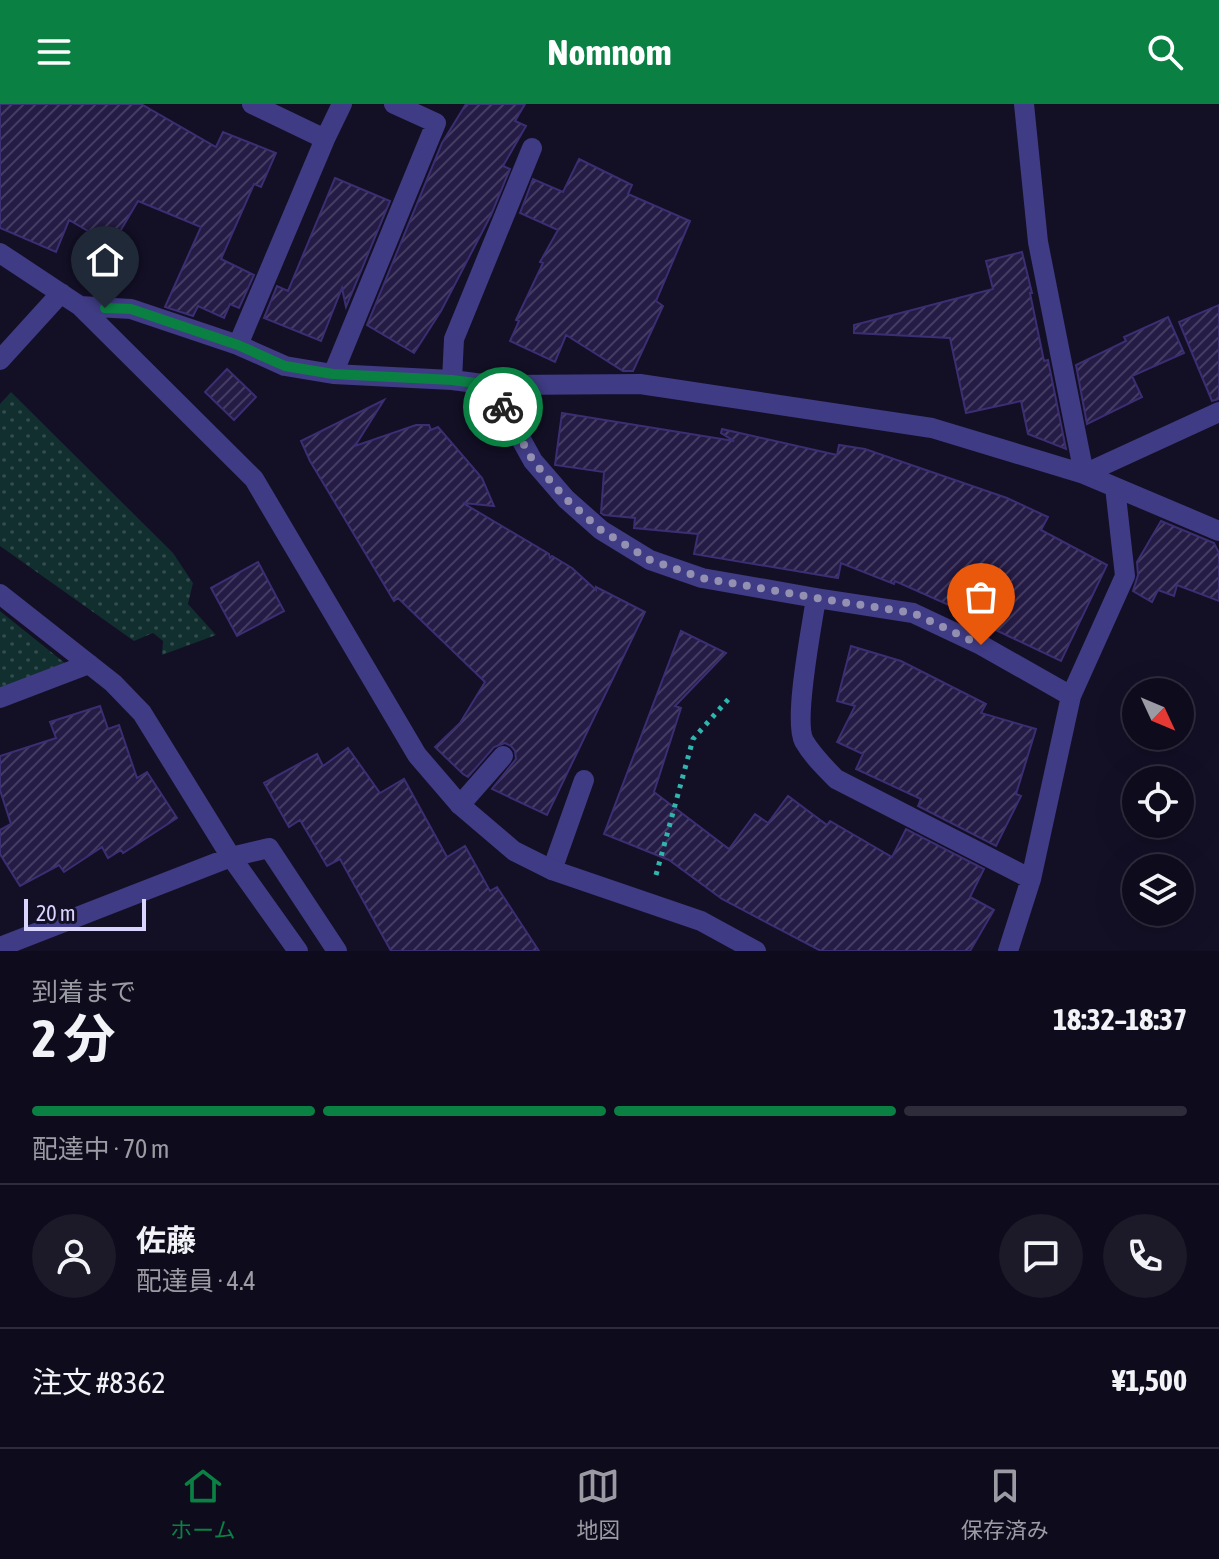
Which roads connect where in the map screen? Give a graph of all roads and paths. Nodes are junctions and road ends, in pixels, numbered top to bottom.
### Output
1 (252, 104) edge
2 (342, 104) edge
3 (394, 104) edge
4 (1024, 104) edge
5 (325, 139) junction
6 (532, 148) dead end
7 (0, 253) edge
8 (61, 293) junction
9 (80, 306) junction
10 (238, 345) junction
11 (0, 360) edge
12 (333, 374) junction
13 (452, 380) junction
14 (491, 385) junction
15 (1219, 412) edge
16 (1084, 474) junction
17 (1115, 487) junction
18 (1219, 531) edge
19 (0, 594) edge
20 (816, 598) junction
21 (89, 664) junction
22 (732, 695) dead end
23 (1071, 696) junction
24 (0, 698) edge
25 (503, 756) dead end
26 (584, 780) dead end
27 (460, 805) junction
28 (231, 857) junction
29 (552, 870) junction
30 (1031, 879) junction
31 (648, 903) junction
32 (0, 947) edge
33 (298, 951) edge
34 (337, 951) edge
35 (756, 951) edge
36 (1008, 951) edge

1 - 5 street
2 - 5 street
3 - 12 street
4 - 16 street
5 - 10 street
6 - 13 street
7 - 8 street
8 - 9 street
8 - 11 street
9 - 10 street
9 - 27 street
10 - 12 street
12 - 13 street
13 - 14 street
14 - 16 street
14 - 20 street
15 - 16 street
16 - 17 street
17 - 18 street
17 - 23 street
19 - 21 street
20 - 23 street
20 - 30 street
21 - 24 street
21 - 28 street
22 - 31 path
23 - 30 street
25 - 27 street
26 - 29 street
27 - 29 street
28 - 32 street
28 - 33 street
28 - 34 street
29 - 31 street
30 - 36 street
31 - 35 street

